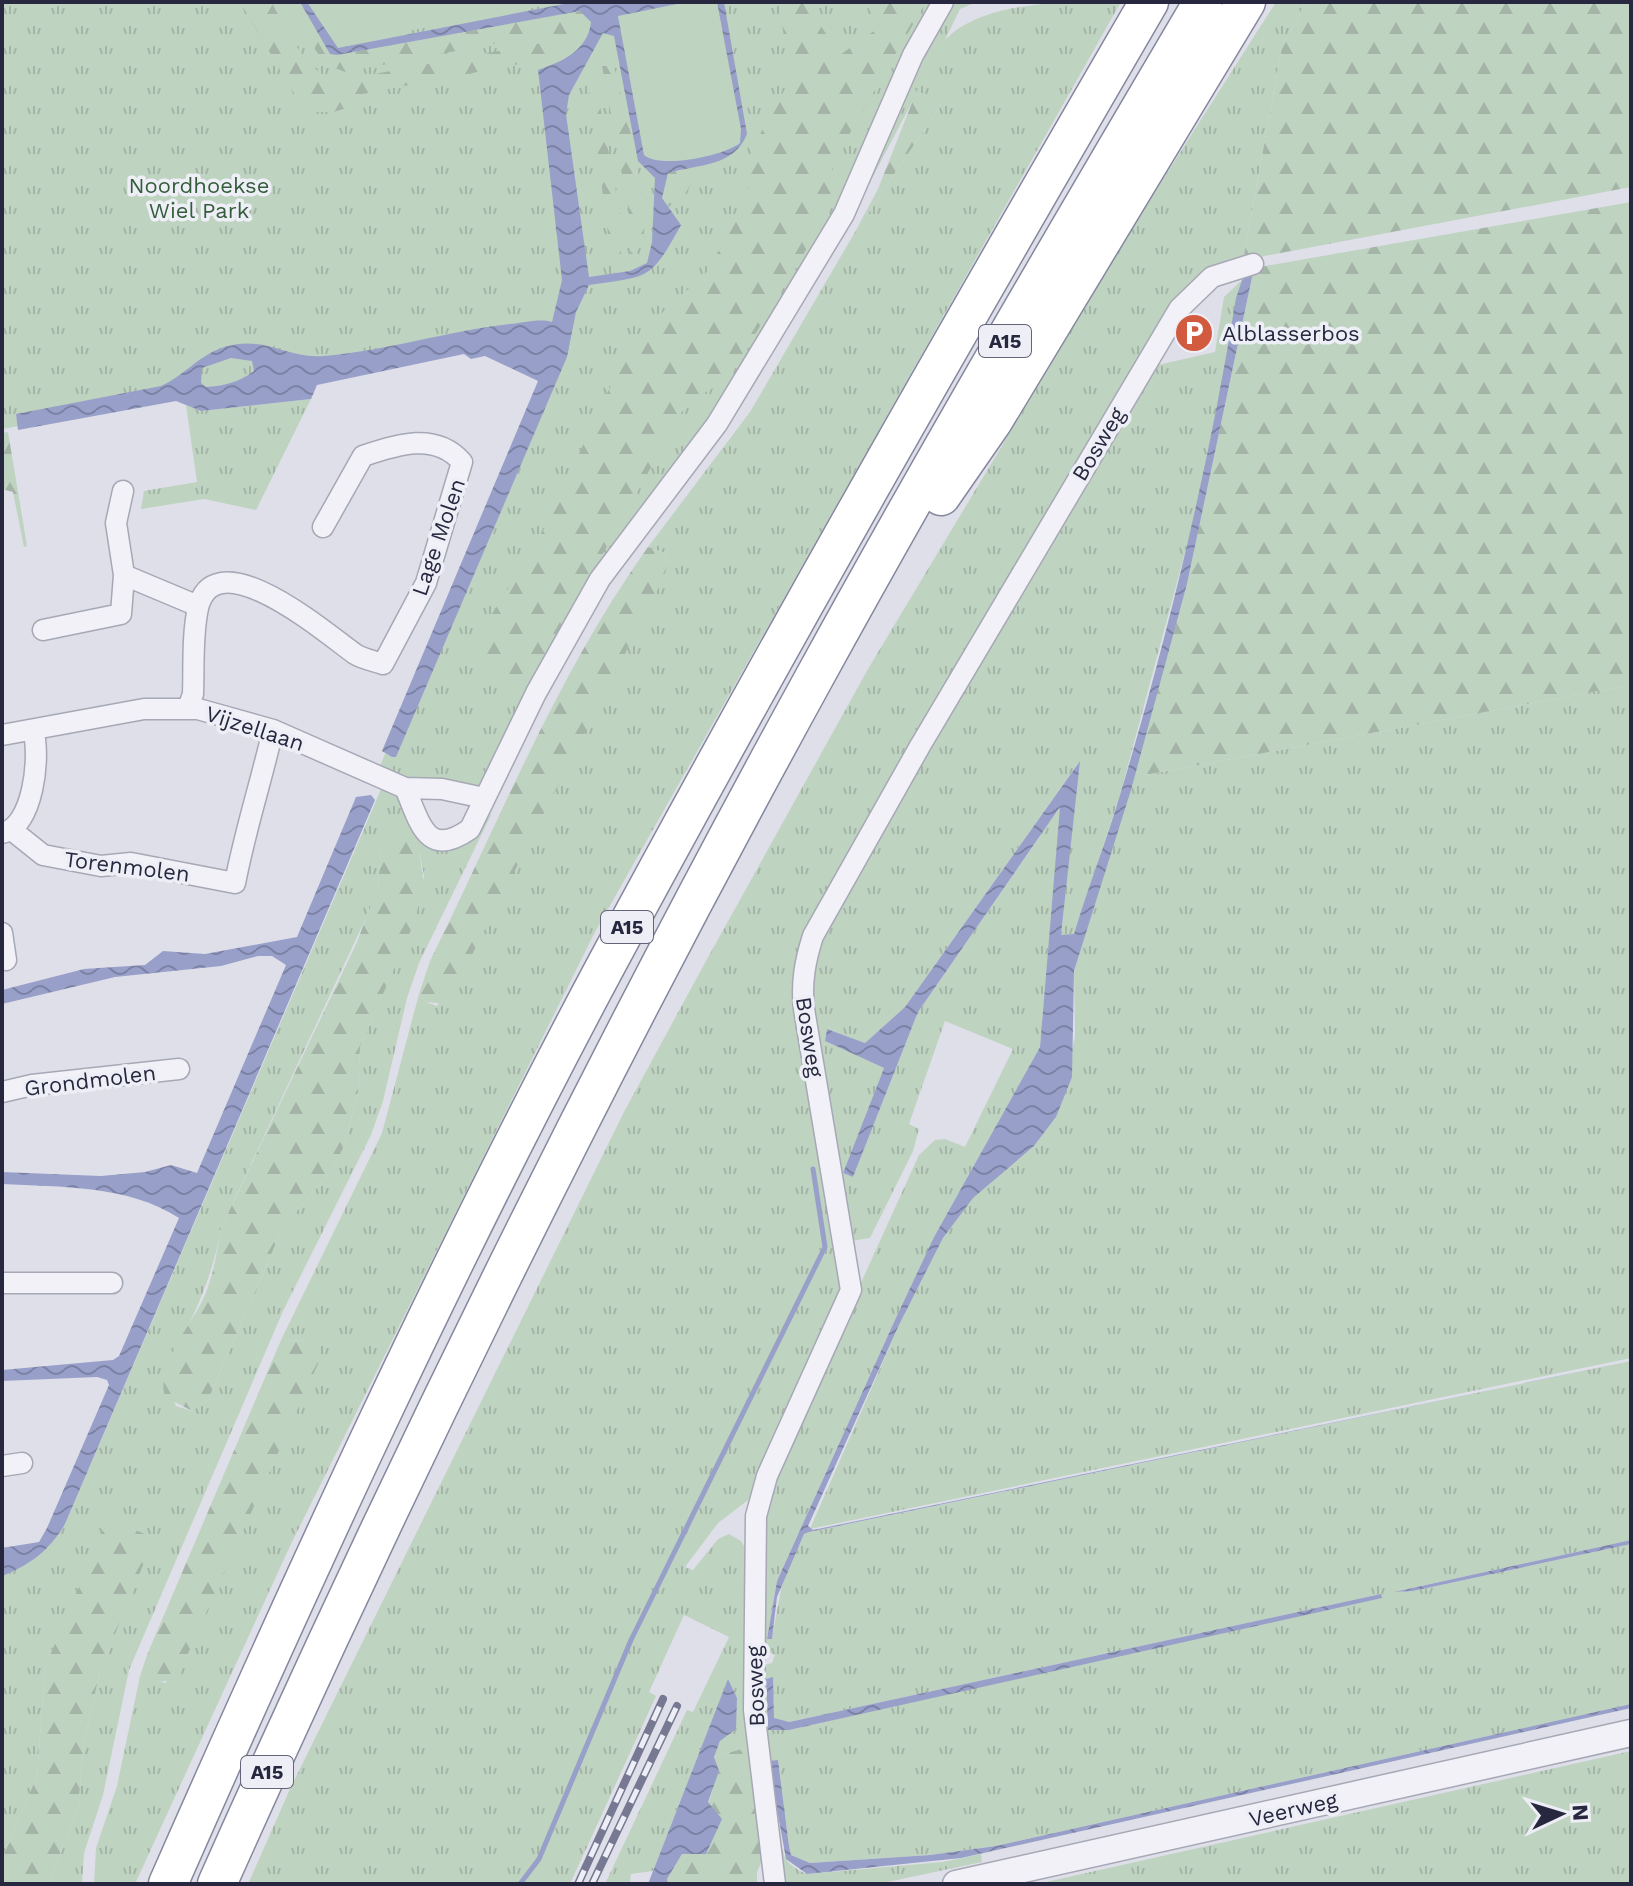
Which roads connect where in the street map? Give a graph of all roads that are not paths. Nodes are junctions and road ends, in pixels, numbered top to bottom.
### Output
1 (943, 2) edge
2 (1149, 2) edge
3 (1203, 2) edge
4 (1246, 2) edge
5 (1253, 264) dead end
6 (123, 491) dead end
7 (323, 527) dead end
8 (124, 575) junction
9 (198, 606) junction
10 (43, 630) dead end
11 (812, 682) junction
12 (188, 708) junction
13 (33, 730) junction
14 (273, 730) junction
15 (2, 735) edge
16 (405, 788) junction
17 (484, 798) junction
18 (8, 832) edge
19 (2, 933) edge
20 (6, 960) dead end
21 (179, 1069) dead end
22 (2, 1092) edge
23 (2, 1283) edge
24 (112, 1283) dead end
25 (1631, 1733) edge
26 (168, 1884) edge
27 (217, 1884) edge
28 (775, 1884) edge
29 (956, 1884) edge

1 - 17 street
2 - 26 highway, A15
3 - 11 highway, A15
4 - 11 highway, A15
5 - 28 street, Bosweg
6 - 8 street
7 - 9 street, Lage Molen
8 - 9 street
8 - 10 street
9 - 12 street
11 - 27 highway, A15
12 - 13 street, Vijzellaan
12 - 14 street, Vijzellaan
13 - 15 street, Vijzellaan
13 - 18 street, Torenmolen
14 - 16 street, Vijzellaan
14 - 18 street, Torenmolen
16 - 17 street, Vijzellaan
16 - 17 street
19 - 20 street
21 - 22 street, Grondmolen
23 - 24 street
25 - 29 street, Veerweg

